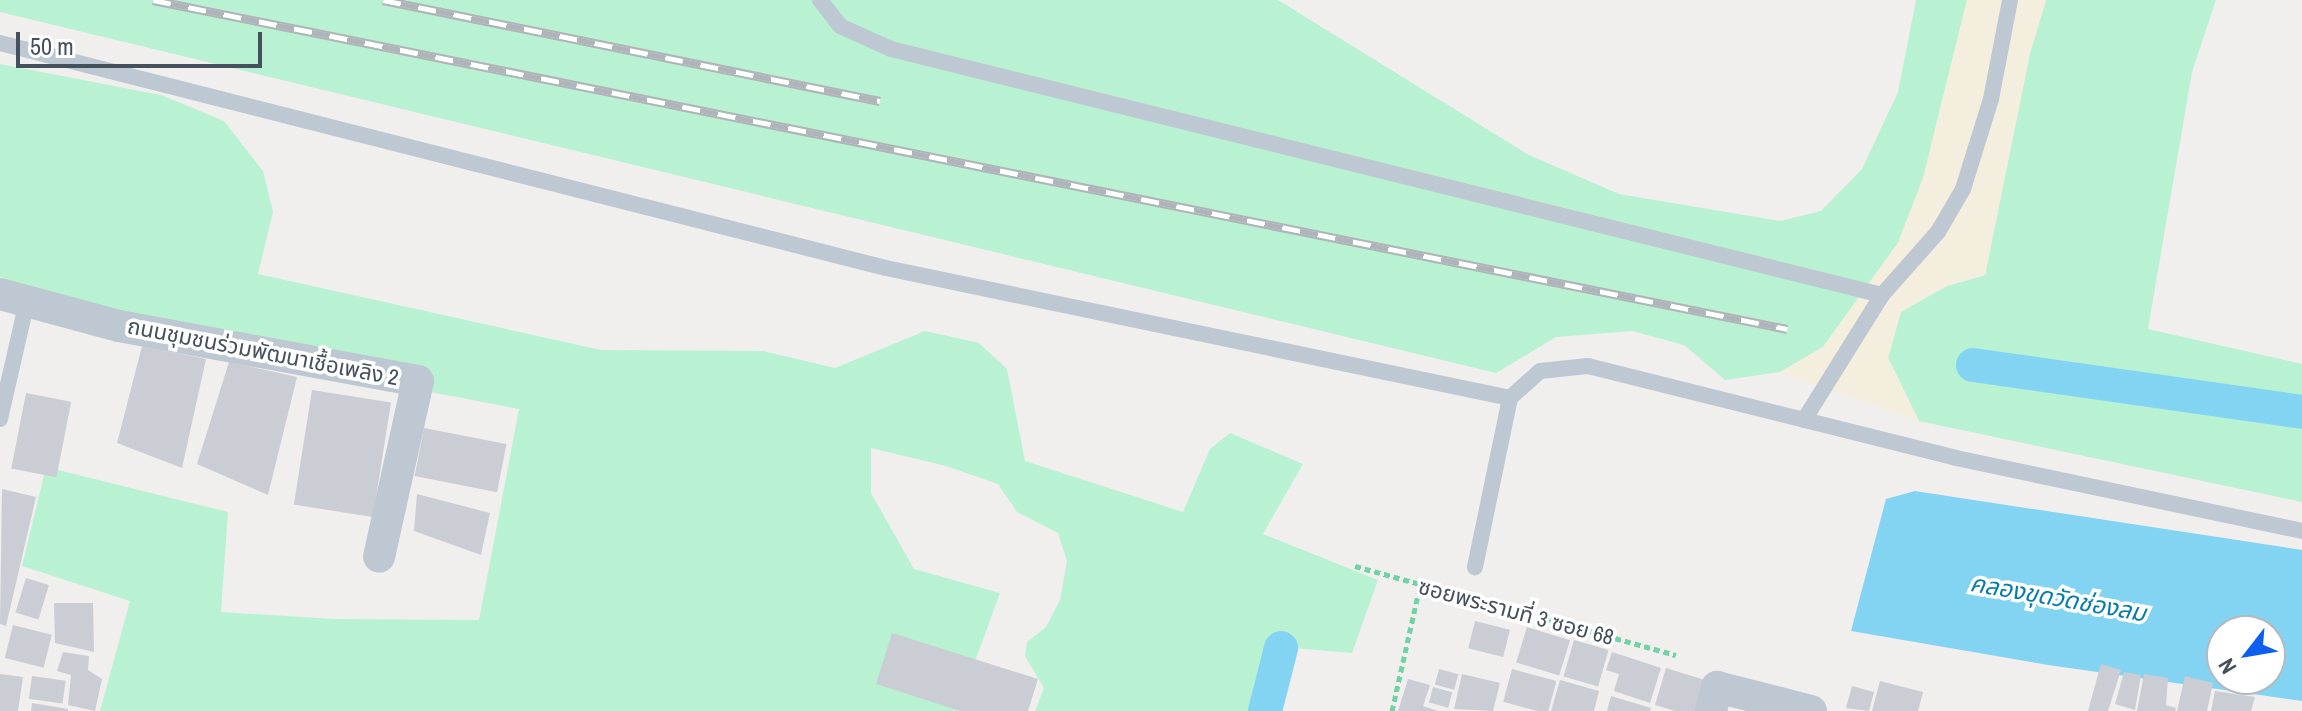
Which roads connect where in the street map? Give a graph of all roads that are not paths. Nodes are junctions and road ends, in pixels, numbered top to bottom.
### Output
1 (820, 0) edge
2 (2010, 0) edge
3 (0, 43) edge
4 (1882, 295) junction
5 (14, 298) edge
6 (1510, 398) junction
7 (0, 419) edge
8 (1804, 420) junction
9 (2302, 531) edge
10 (379, 557) dead end
11 (1475, 567) dead end
12 (1714, 699) edge
13 (1811, 711) edge

1 - 4 lane
2 - 4 lane
3 - 6 lane
4 - 8 lane
5 - 7 lane, ถนนชุมชนร่วมพัฒนาเชื้อเพลิง 2
5 - 10 street, ถนนชุมชนร่วมพัฒนาเชื้อเพลิง 2
6 - 8 lane
6 - 11 lane
8 - 9 lane
12 - 13 street

